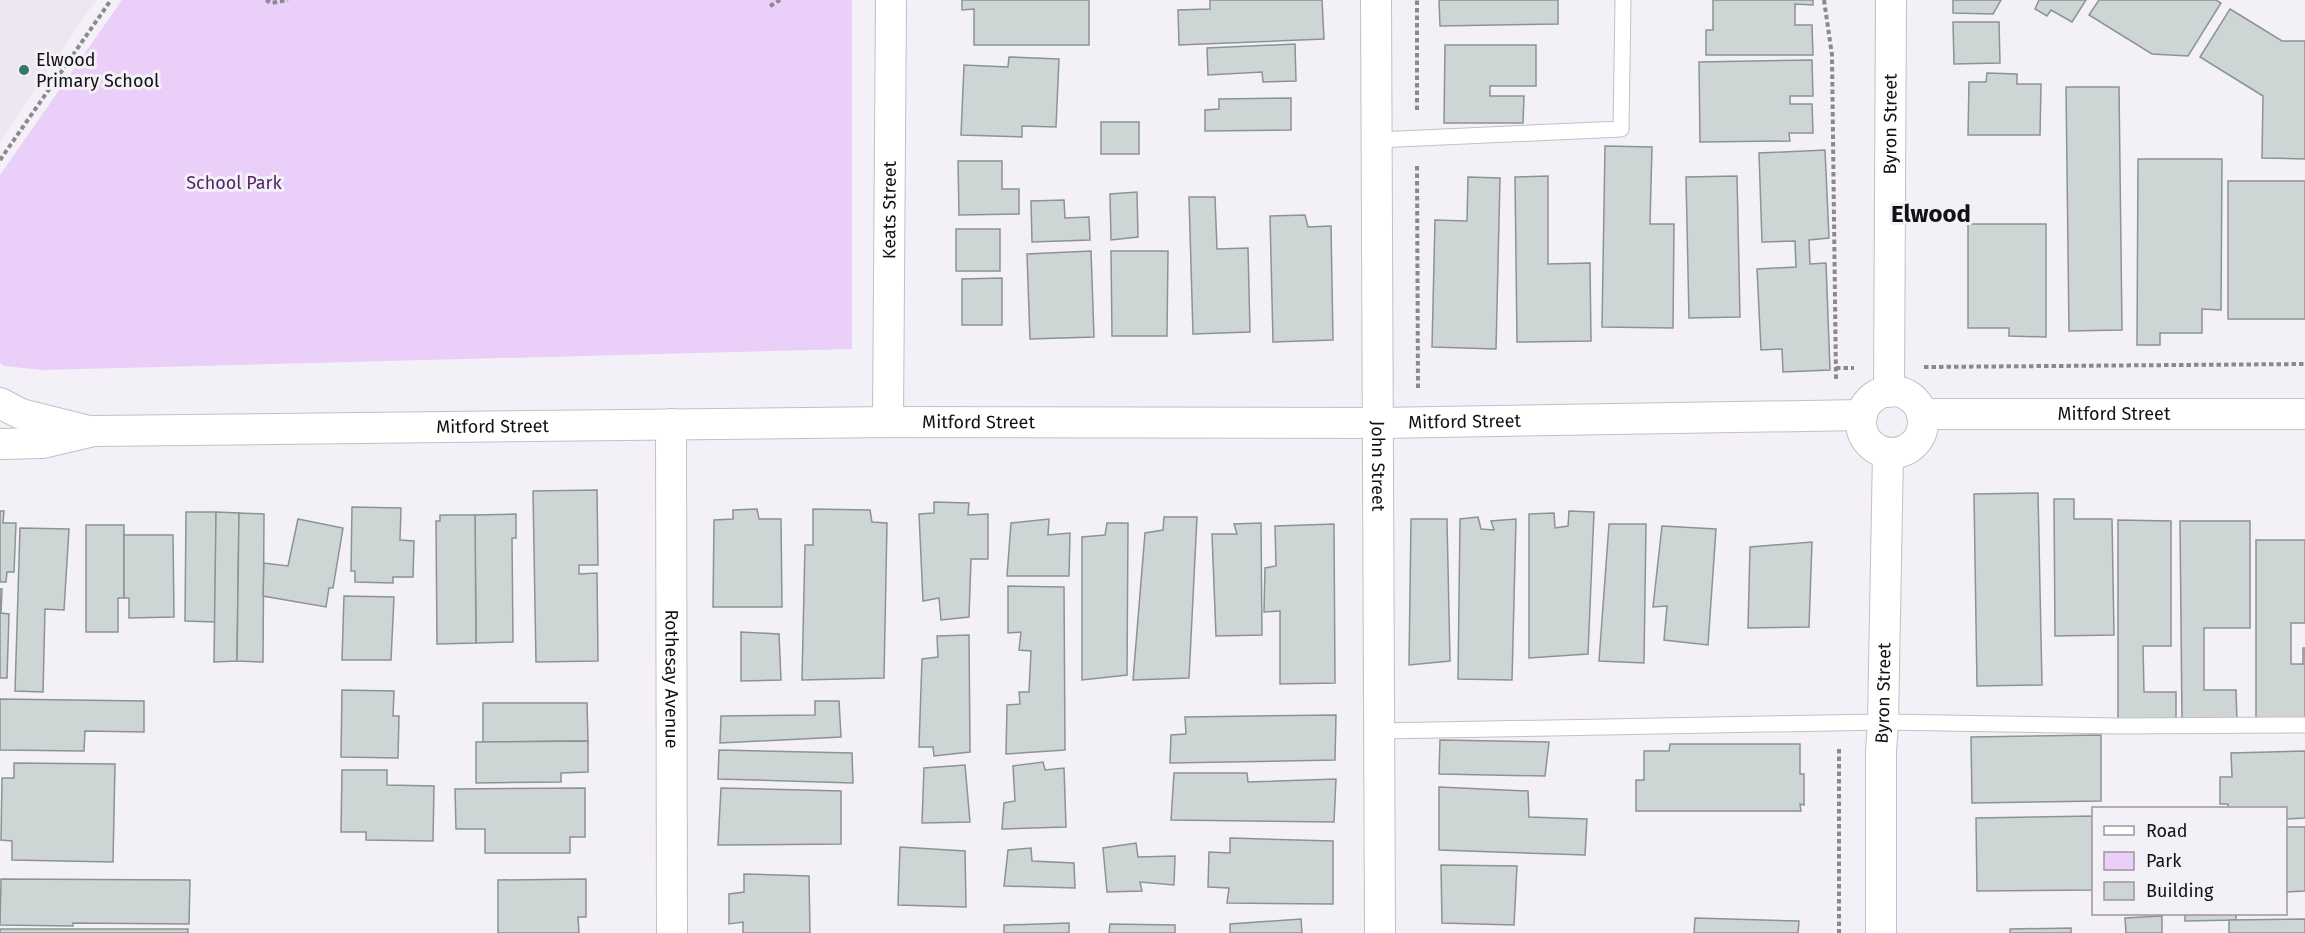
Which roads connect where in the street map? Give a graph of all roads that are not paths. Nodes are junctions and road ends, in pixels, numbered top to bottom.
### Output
1 (891, 0) edge
2 (1376, 0) edge
3 (1623, 0) edge
4 (1891, 0) edge
5 (1377, 140) junction
6 (1888, 379) junction
7 (0, 403) edge
8 (1922, 414) junction
9 (2305, 414) edge
10 (1849, 416) junction
11 (888, 422) junction
12 (1378, 423) junction
13 (671, 424) junction
14 (94, 431) junction
15 (0, 444) edge
16 (1888, 453) junction
17 (1883, 722) junction
18 (2305, 725) edge
19 (1379, 731) junction
20 (672, 933) edge
21 (1380, 933) edge
22 (1881, 933) edge

1 - 11 street, Keats Street
2 - 5 street, John Street
3 - 5 lane
4 - 6 street, Byron Street
5 - 12 street, John Street
6 - 8 street
6 - 10 street
7 - 14 street, Mitford Street
8 - 9 street, Mitford Street
8 - 16 street
10 - 12 street, Mitford Street
10 - 16 street
11 - 12 street, Mitford Street
11 - 13 street, Mitford Street
12 - 19 street, John Street
13 - 14 street, Mitford Street
13 - 20 street, Rothesay Avenue
14 - 15 street, Mitford Street
16 - 17 street, Byron Street
17 - 18 lane
17 - 19 lane
17 - 22 street, Byron Street
19 - 21 street, John Street

